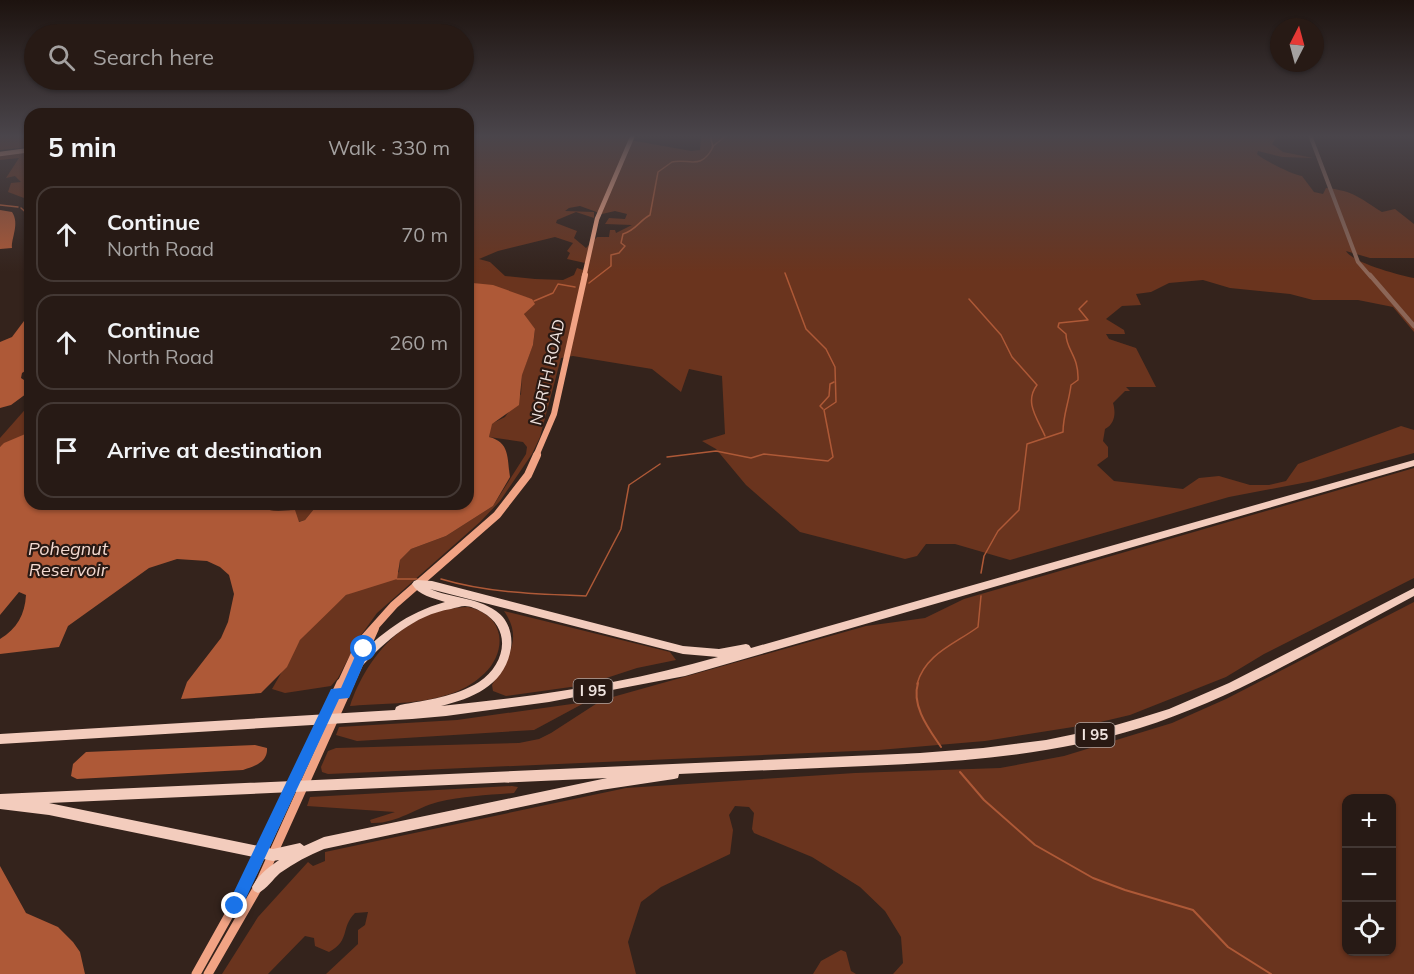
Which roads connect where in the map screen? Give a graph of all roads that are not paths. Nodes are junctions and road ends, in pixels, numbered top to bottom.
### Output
1 (614, 180) edge
2 (1327, 180) edge
3 (1414, 326) edge
4 (1414, 463) edge
5 (417, 584) junction
6 (1414, 592) edge
7 (466, 602) junction
8 (375, 628) junction
9 (834, 628) junction
10 (357, 664) junction
11 (340, 693) junction
12 (360, 717) junction
13 (0, 739) edge
14 (746, 766) junction
15 (0, 802) edge
16 (324, 843) junction
17 (267, 854) junction
18 (258, 886) junction
19 (196, 974) edge
20 (208, 974) edge

1 - 5 main road, NORTH ROAD
2 - 3 street
4 - 9 highway, I 95
5 - 7 highway
5 - 8 main road, NORTH ROAD
5 - 9 highway
6 - 14 highway, I 95
7 - 10 highway
7 - 12 highway
8 - 10 main road, NORTH ROAD
8 - 11 main road, NORTH ROAD
9 - 12 highway, I 95
10 - 11 main road, NORTH ROAD
11 - 17 main road, NORTH ROAD
12 - 13 highway, I 95
14 - 15 highway, I 95
14 - 16 highway
15 - 17 highway
16 - 17 highway
16 - 18 highway
17 - 18 main road, NORTH ROAD
17 - 19 main road, NORTH ROAD
18 - 20 main road, NORTH ROAD

